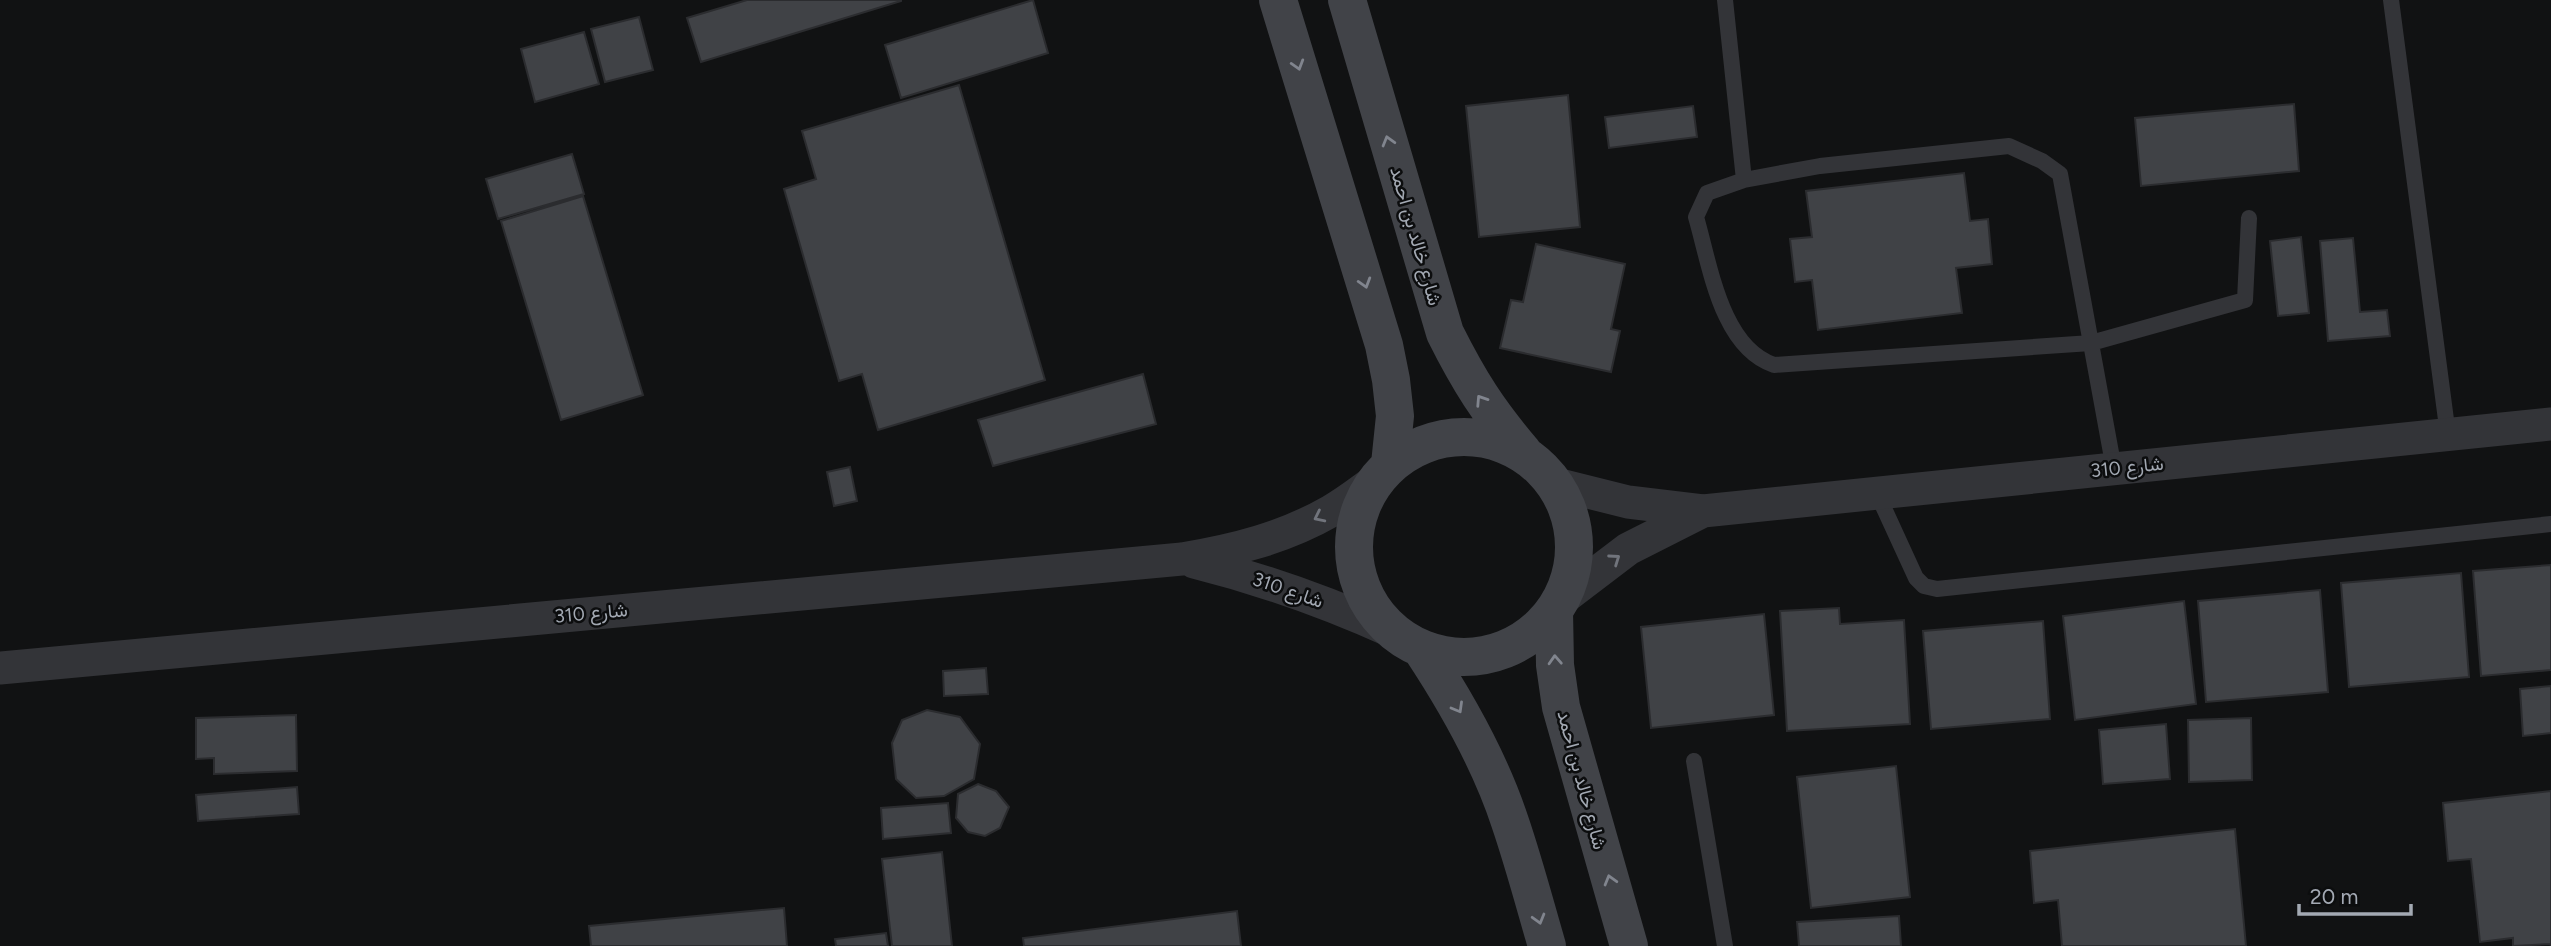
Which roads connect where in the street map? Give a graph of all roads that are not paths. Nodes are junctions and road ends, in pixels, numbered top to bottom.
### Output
1 (1278, 0) edge
2 (1347, 0) edge
3 (1725, 0) edge
4 (2391, 0) edge
5 (1745, 180) junction
6 (2249, 218) dead end
7 (2091, 343) junction
8 (2551, 424) edge
9 (2448, 435) junction
10 (1524, 453) junction
11 (2114, 469) junction
12 (1383, 472) junction
13 (1556, 484) junction
14 (1877, 493) junction
15 (1703, 511) junction
16 (2551, 524) edge
17 (1182, 559) junction
18 (1557, 605) junction
19 (1406, 640) junction
20 (0, 668) edge
21 (1694, 761) dead end
22 (1547, 946) edge
23 (1629, 946) edge
24 (1725, 946) edge

1 -> 12 main road
10 -> 2 main road, شارع خالد بن احمد
3 - 5 lane
4 - 9 lane
5 - 7 lane
5 - 7 lane
6 - 7 lane
7 - 11 lane
8 - 9 street, شارع 310
9 - 11 street, شارع 310
10 - 12 main road
10 - 13 main road
11 - 14 street, شارع 310
12 -> 17 street, شارع 310
12 - 19 main road
13 - 15 street, شارع 310
13 - 18 main road
14 - 15 street, شارع 310
14 - 16 lane
18 -> 15 street, شارع 310
17 - 19 street, شارع 310
17 - 20 street, شارع 310
18 - 19 main road
23 -> 18 main road, شارع خالد بن احمد
19 -> 22 main road
21 - 24 lane

